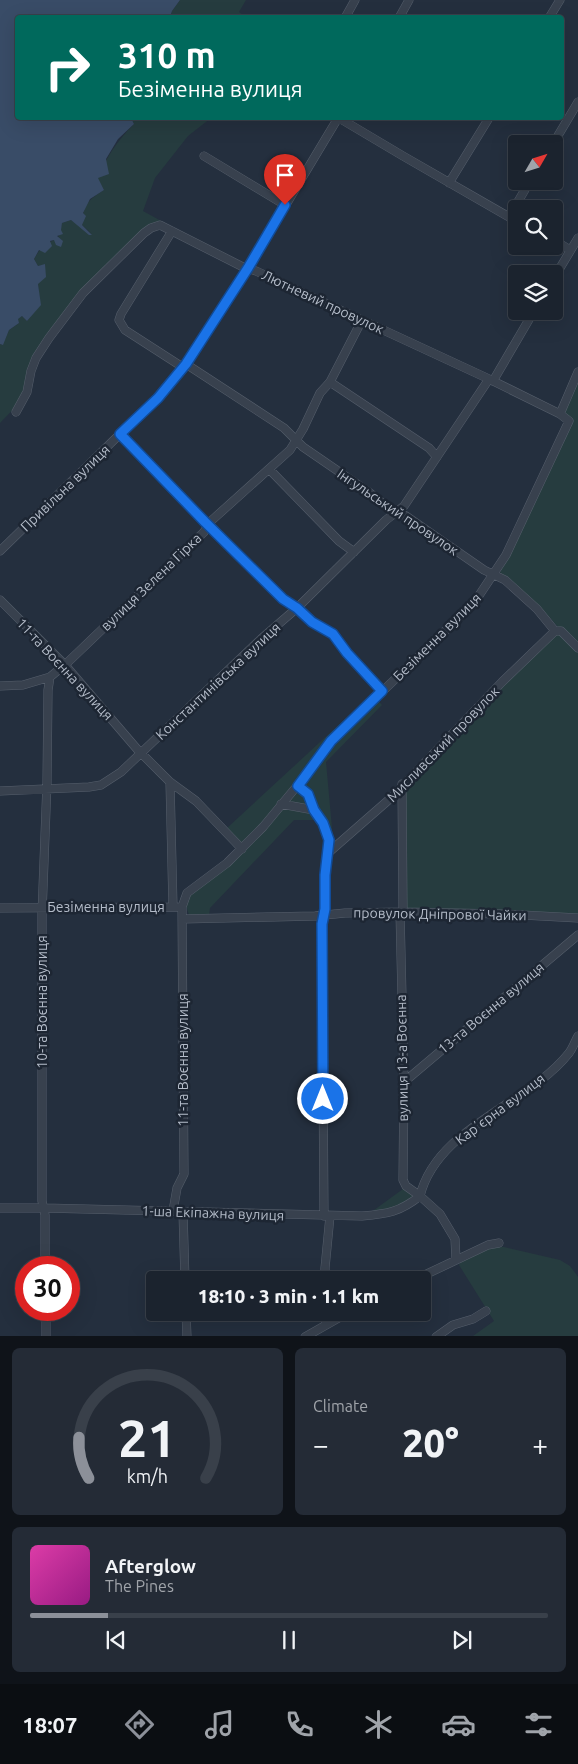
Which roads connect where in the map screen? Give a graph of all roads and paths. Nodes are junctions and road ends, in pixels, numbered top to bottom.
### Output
1 (356, 0) edge
2 (410, 0) edge
3 (560, 0) edge
4 (347, 15) edge
5 (401, 15) edge
6 (551, 15) edge
7 (578, 102) edge
8 (337, 120) edge
9 (341, 120) edge
10 (488, 120) edge
11 (558, 135) edge
12 (204, 156) dead end
13 (449, 183) junction
14 (285, 205) junction
15 (508, 216) edge
16 (172, 232) junction
17 (578, 238) edge
18 (563, 246) edge
19 (570, 250) junction
20 (561, 265) edge
21 (248, 268) junction
22 (362, 320) junction
23 (528, 320) edge
24 (185, 366) junction
25 (578, 372) edge
26 (491, 380) junction
27 (330, 382) junction
28 (16, 412) dead end
29 (560, 414) junction
30 (569, 421) joint
31 (120, 434) junction
32 (295, 439) junction
33 (437, 457) junction
34 (269, 469) junction
35 (398, 512) junction
36 (209, 525) junction
37 (0, 551) edge
38 (354, 552) junction
39 (492, 574) junction
40 (0, 600) edge
41 (297, 608) junction
42 (555, 631) junction
43 (578, 648) edge
44 (65, 665) junction
45 (50, 677) junction
46 (0, 686) edge
47 (382, 691) junction
48 (141, 754) junction
49 (170, 782) junction
50 (402, 784) junction
51 (298, 786) junction
52 (46, 790) junction
53 (0, 791) edge
54 (281, 804) junction
55 (314, 810) junction
56 (242, 849) junction
57 (328, 854) junction
58 (43, 907) junction
59 (178, 907) junction
60 (0, 908) edge
61 (402, 912) junction
62 (324, 916) junction
63 (182, 918) junction
64 (578, 918) edge
65 (578, 935) edge
66 (578, 1036) edge
67 (404, 1082) junction
68 (420, 1196) junction
69 (0, 1208) edge
70 (44, 1208) junction
71 (173, 1211) junction
72 (183, 1212) junction
73 (327, 1216) junction
74 (499, 1243) dead end
75 (45, 1256) edge
76 (456, 1259) junction
77 (185, 1271) edge
78 (325, 1271) edge
79 (431, 1272) edge
80 (486, 1311) dead end
81 (46, 1321) edge
82 (186, 1321) edge
83 (326, 1321) edge
84 (332, 1321) edge
85 (326, 1324) junction
86 (46, 1336) edge
87 (187, 1336) edge
88 (304, 1336) edge
89 (436, 1336) edge

1 - 4 street
2 - 5 street
3 - 6 street
7 - 11 street
8 - 14 street, Привільна вулиця
9 - 13 street
10 - 13 street
12 - 14 street
13 - 15 street
14 - 21 street, Привільна вулиця
16 - 21 street, Лютневий провулок
16 - 24 street, Інгульський провулок
16 - 28 street, Лютневий провулок
17 - 19 street
18 - 19 street
19 - 20 street
21 - 22 street, Лютневий провулок
21 - 24 street, Привільна вулиця
22 - 26 street, Лютневий провулок
22 - 27 street, вулиця Зелена Гірка
23 - 26 street, Константинівська вулиця
24 - 31 street, Привільна вулиця
24 - 32 street, Інгульський провулок
25 - 29 street
26 - 29 street, Лютневий провулок
26 - 33 street, Константинівська вулиця
27 - 32 street, вулиця Зелена Гірка
27 - 33 street
29 - 30 street, Лютневий провулок
30 - 39 street, Безіменна вулиця
31 - 36 street
31 - 37 street, Привільна вулиця
32 - 34 street, вулиця Зелена Гірка
32 - 35 street, Інгульський провулок
33 - 35 street, Константинівська вулиця
34 - 36 street, вулиця Зелена Гірка
34 - 38 street
35 - 38 street, Константинівська вулиця
35 - 39 street, Інгульський провулок
36 - 41 street
36 - 44 street, вулиця Зелена Гірка
38 - 41 street, Константинівська вулиця
39 - 42 street, Інгульський провулок
39 - 47 street, Безіменна вулиця
40 - 44 street, 11-та Воєнна вулиця
41 - 47 street
41 - 48 street, Константинівська вулиця
42 - 43 street, Інгульський провулок
42 - 50 street, Мисливський провулок
44 - 45 street, вулиця Зелена Гірка
44 - 48 street, 11-та Воєнна вулиця
45 - 46 street, вулиця Зелена Гірка
45 - 52 street, 10-та Воєнна вулиця
47 - 51 street, Безіменна вулиця
48 - 49 street, 11-та Воєнна вулиця
48 - 52 street, Константинівська вулиця
49 - 56 street, 11-та Воєнна вулиця
49 - 59 street, 11-та Воєнна вулиця
50 - 57 street, Мисливський провулок
50 - 61 street, вулиця 13-а Воєнна
51 - 54 street, Безіменна вулиця
51 - 55 street
52 - 53 street, Константинівська вулиця
52 - 58 street, 10-та Воєнна вулиця
54 - 55 street
54 - 56 street, Безіменна вулиця
55 - 57 street
56 - 59 street, Безіменна вулиця
57 - 62 street
58 - 59 street, Безіменна вулиця
58 - 60 street, Безіменна вулиця
58 - 70 street, 10-та Воєнна вулиця
59 - 63 street, 11-та Воєнна вулиця
61 - 62 street, провулок Дніпрової Чайки
61 - 64 street, провулок Дніпрової Чайки
61 - 67 street, вулиця 13-а Воєнна
62 - 63 street, провулок Дніпрової Чайки
62 - 73 street
63 - 71 street, 11-та Воєнна вулиця
65 - 67 street, 13-та Воєнна вулиця
66 - 68 street, Карʼєрна вулиця
67 - 68 street, вулиця 13-а Воєнна
68 - 73 street, 1-ша Екіпажна вулиця
68 - 76 street
69 - 70 street, 1-ша Екіпажна вулиця
70 - 71 street, 1-ша Екіпажна вулиця
70 - 75 street, 10-та Воєнна вулиця
71 - 72 street, 1-ша Екіпажна вулиця
72 - 73 street, 1-ша Екіпажна вулиця
72 - 77 street
73 - 78 street
74 - 76 street
76 - 79 street
80 - 89 street
81 - 86 street
82 - 87 street
83 - 85 street
84 - 85 street
85 - 88 street

